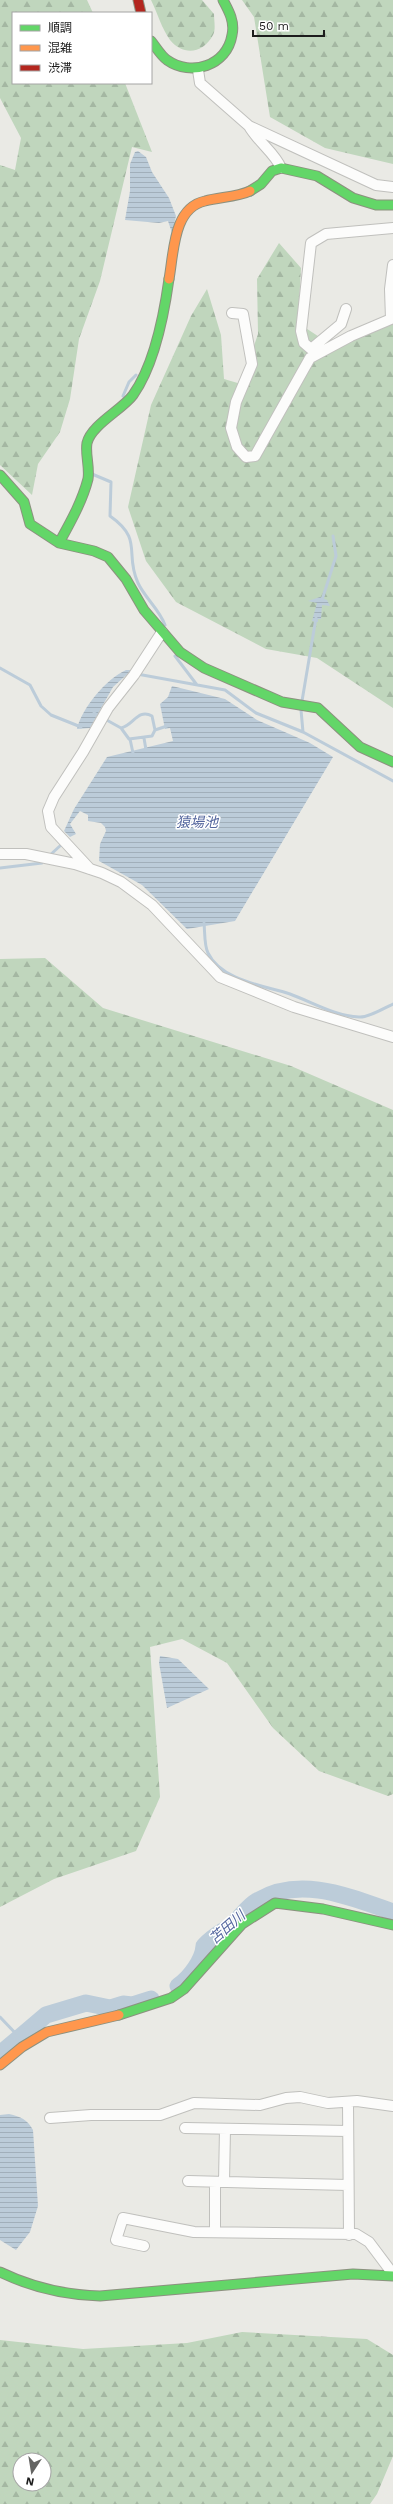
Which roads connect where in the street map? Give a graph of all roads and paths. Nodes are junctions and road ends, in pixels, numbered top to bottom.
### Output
1 (138, 0) edge
2 (223, 0) edge
3 (141, 12) edge
4 (152, 43) edge
5 (198, 70) junction
6 (249, 126) junction
7 (281, 168) junction
8 (393, 187) edge
9 (393, 205) edge
10 (393, 228) edge
11 (393, 265) edge
12 (346, 309) dead end
13 (232, 313) dead end
14 (0, 475) edge
15 (60, 543) junction
16 (165, 636) junction
17 (393, 762) edge
18 (0, 854) edge
19 (90, 869) junction
20 (393, 1037) edge
21 (393, 1925) edge
22 (0, 2065) edge
23 (348, 2102) junction
24 (393, 2106) edge
25 (50, 2118) dead end
26 (184, 2128) dead end
27 (225, 2129) junction
28 (348, 2131) junction
29 (188, 2181) dead end
30 (220, 2182) junction
31 (348, 2185) junction
32 (215, 2232) junction
33 (349, 2235) junction
34 (144, 2246) dead end
35 (0, 2272) edge
36 (393, 2275) edge

1 - 3 street
2 - 5 street
4 - 5 street
5 - 6 street
6 - 7 street
6 - 8 street
7 - 9 street
7 - 15 street
10 - 12 street
11 - 13 street
14 - 15 street
15 - 16 street
16 - 17 street
16 - 19 street
18 - 19 street
19 - 20 street
21 - 22 street
23 - 24 street
23 - 25 street
23 - 28 street
26 - 27 street
27 - 28 street
27 - 30 street
28 - 31 street
29 - 30 street
30 - 31 street
30 - 32 street
31 - 33 street
32 - 33 street
32 - 34 street
33 - 36 street
35 - 36 street

